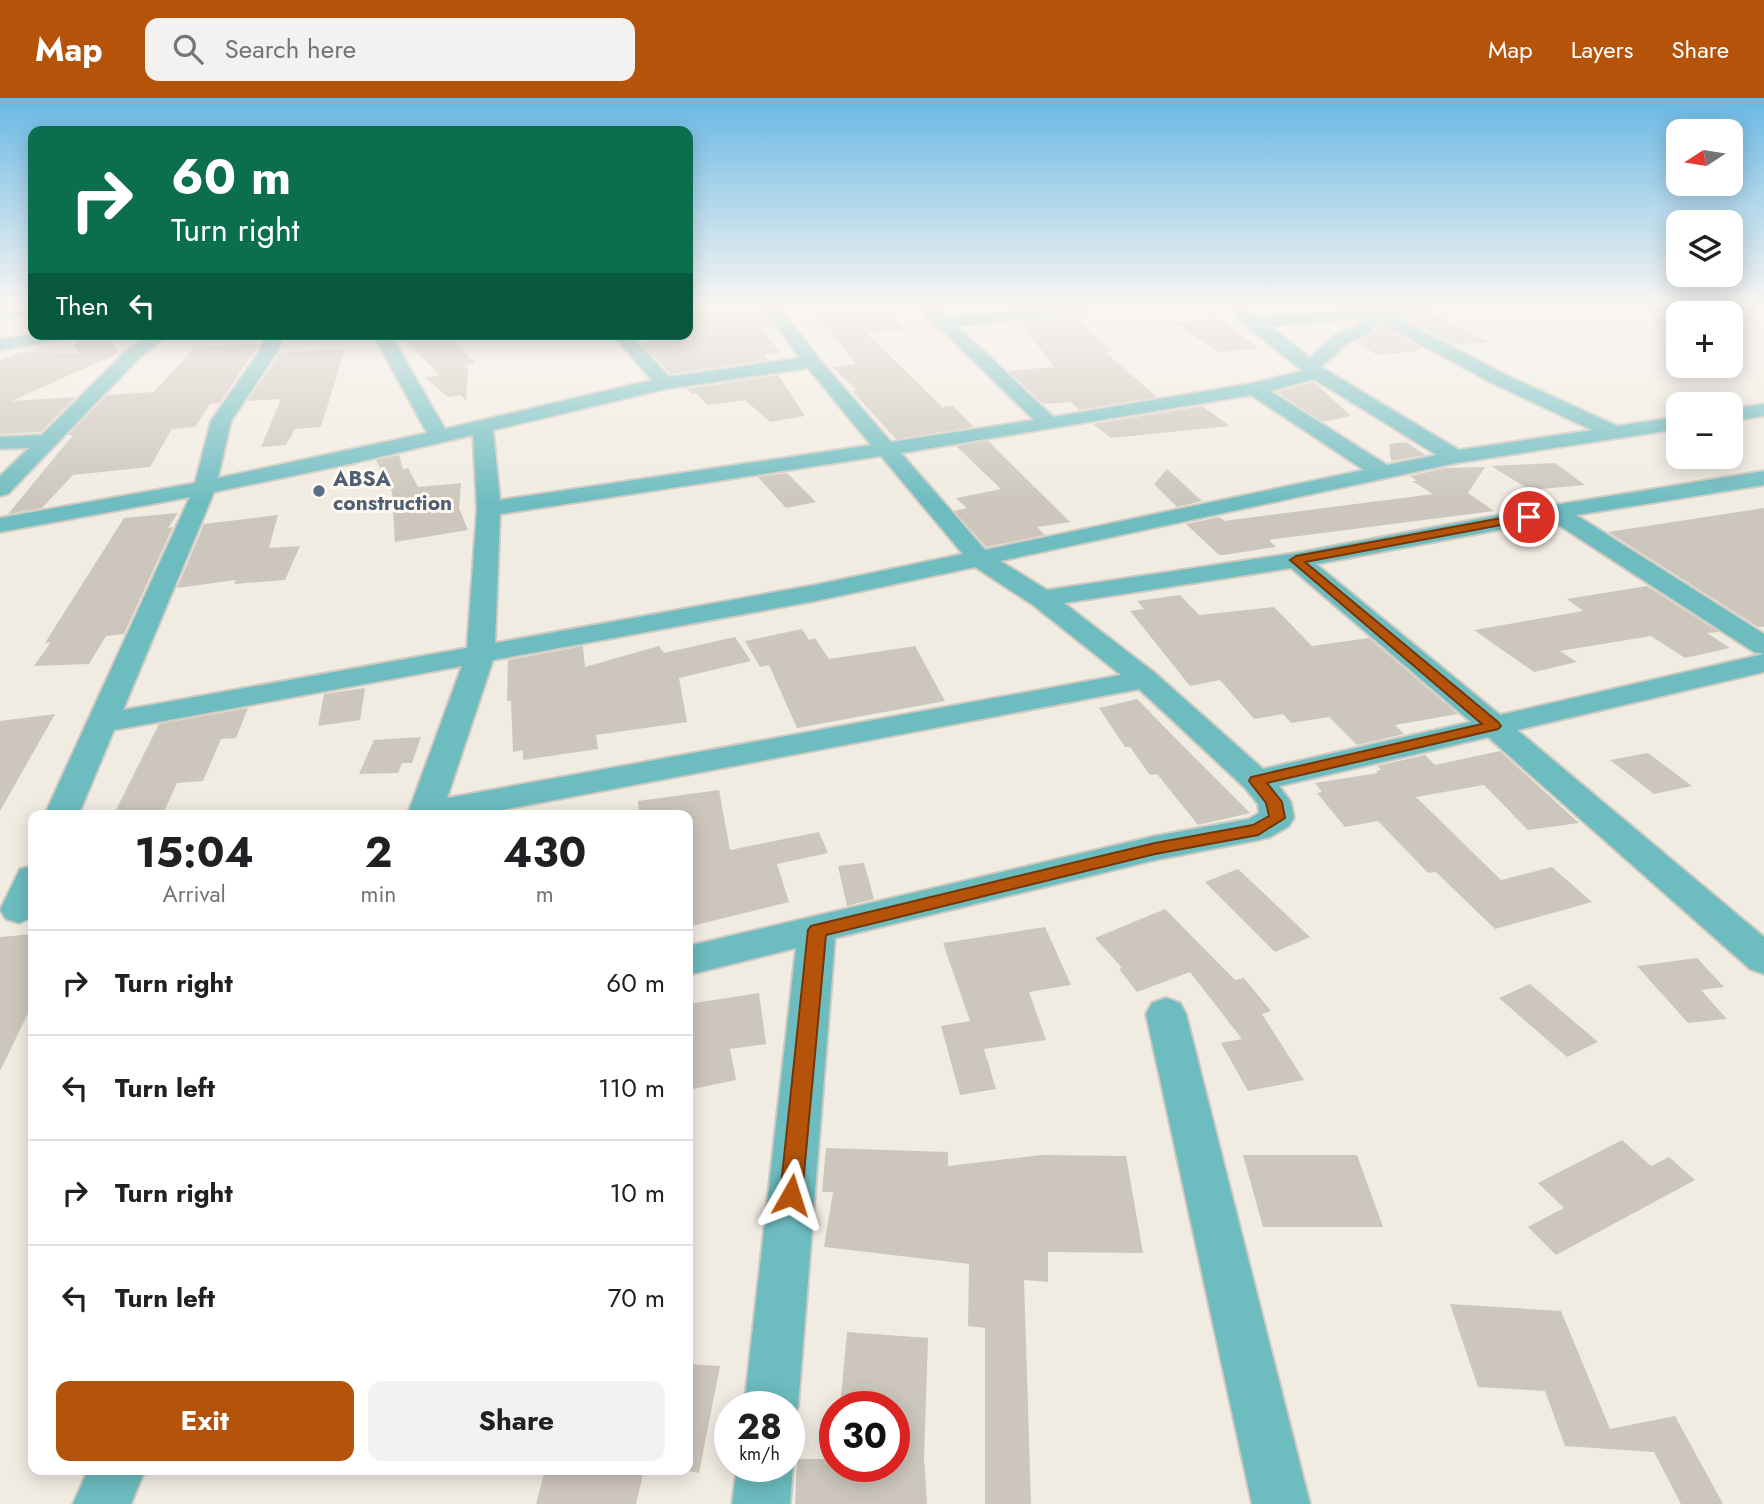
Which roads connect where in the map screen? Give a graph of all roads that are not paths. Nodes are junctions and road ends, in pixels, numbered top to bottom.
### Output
1 (114, 373) edge
2 (254, 373) edge
3 (404, 373) edge
4 (655, 373) edge
5 (738, 373) edge
6 (821, 373) edge
7 (994, 373) edge
8 (1306, 373) edge
9 (1318, 373) edge
10 (1487, 373) edge
11 (665, 383) junction
12 (1254, 389) junction
13 (1764, 410) edge
14 (1743, 413) edge
15 (1049, 424) junction
16 (1666, 425) edge
17 (483, 426) junction
18 (1613, 432) junction
19 (439, 436) junction
20 (46, 441) junction
21 (0, 443) edge
22 (887, 448) junction
23 (1456, 457) junction
24 (1384, 473) junction
25 (1764, 478) edge
26 (205, 488) junction
27 (0, 489) edge
28 (489, 509) junction
29 (1555, 512) junction
30 (0, 524) edge
31 (980, 559) junction
32 (1296, 560) junction
33 (1042, 599) junction
34 (1764, 646) edge
35 (481, 653) junction
36 (1764, 663) edge
37 (1145, 678) junction
38 (101, 723) junction
39 (1493, 726) junction
40 (1256, 781) junction
41 (64, 810) edge
42 (425, 810) edge
43 (445, 810) edge
44 (817, 930) junction
45 (693, 959) edge
46 (1764, 959) edge
47 (1166, 1014) dead end
48 (773, 1391) edge
49 (115, 1475) edge
50 (763, 1482) edge
51 (102, 1504) edge
52 (761, 1504) edge
53 (1281, 1504) edge

1 - 20 street
2 - 26 street
3 - 19 street
4 - 11 street
5 - 11 street
6 - 22 street
7 - 15 street
8 - 12 street
9 - 23 street
10 - 18 street
11 - 17 street
12 - 15 street
12 - 24 street
13 - 14 street
15 - 22 street
16 - 18 street
17 - 19 street
17 - 28 street
18 - 23 street
19 - 26 street
20 - 21 street
20 - 27 street
22 - 28 street
22 - 31 street
23 - 24 street
24 - 31 street
25 - 29 street
26 - 30 street
26 - 38 street
28 - 35 street
29 - 32 street
29 - 34 street
31 - 33 street
31 - 35 street
32 - 33 street
32 - 39 street
33 - 37 street
35 - 38 street
35 - 42 street
36 - 39 street
37 - 40 street
37 - 43 street
38 - 41 street
39 - 40 street
39 - 46 street
40 - 44 street
44 - 45 street
44 - 48 street
47 - 53 street
49 - 51 street
50 - 52 street

